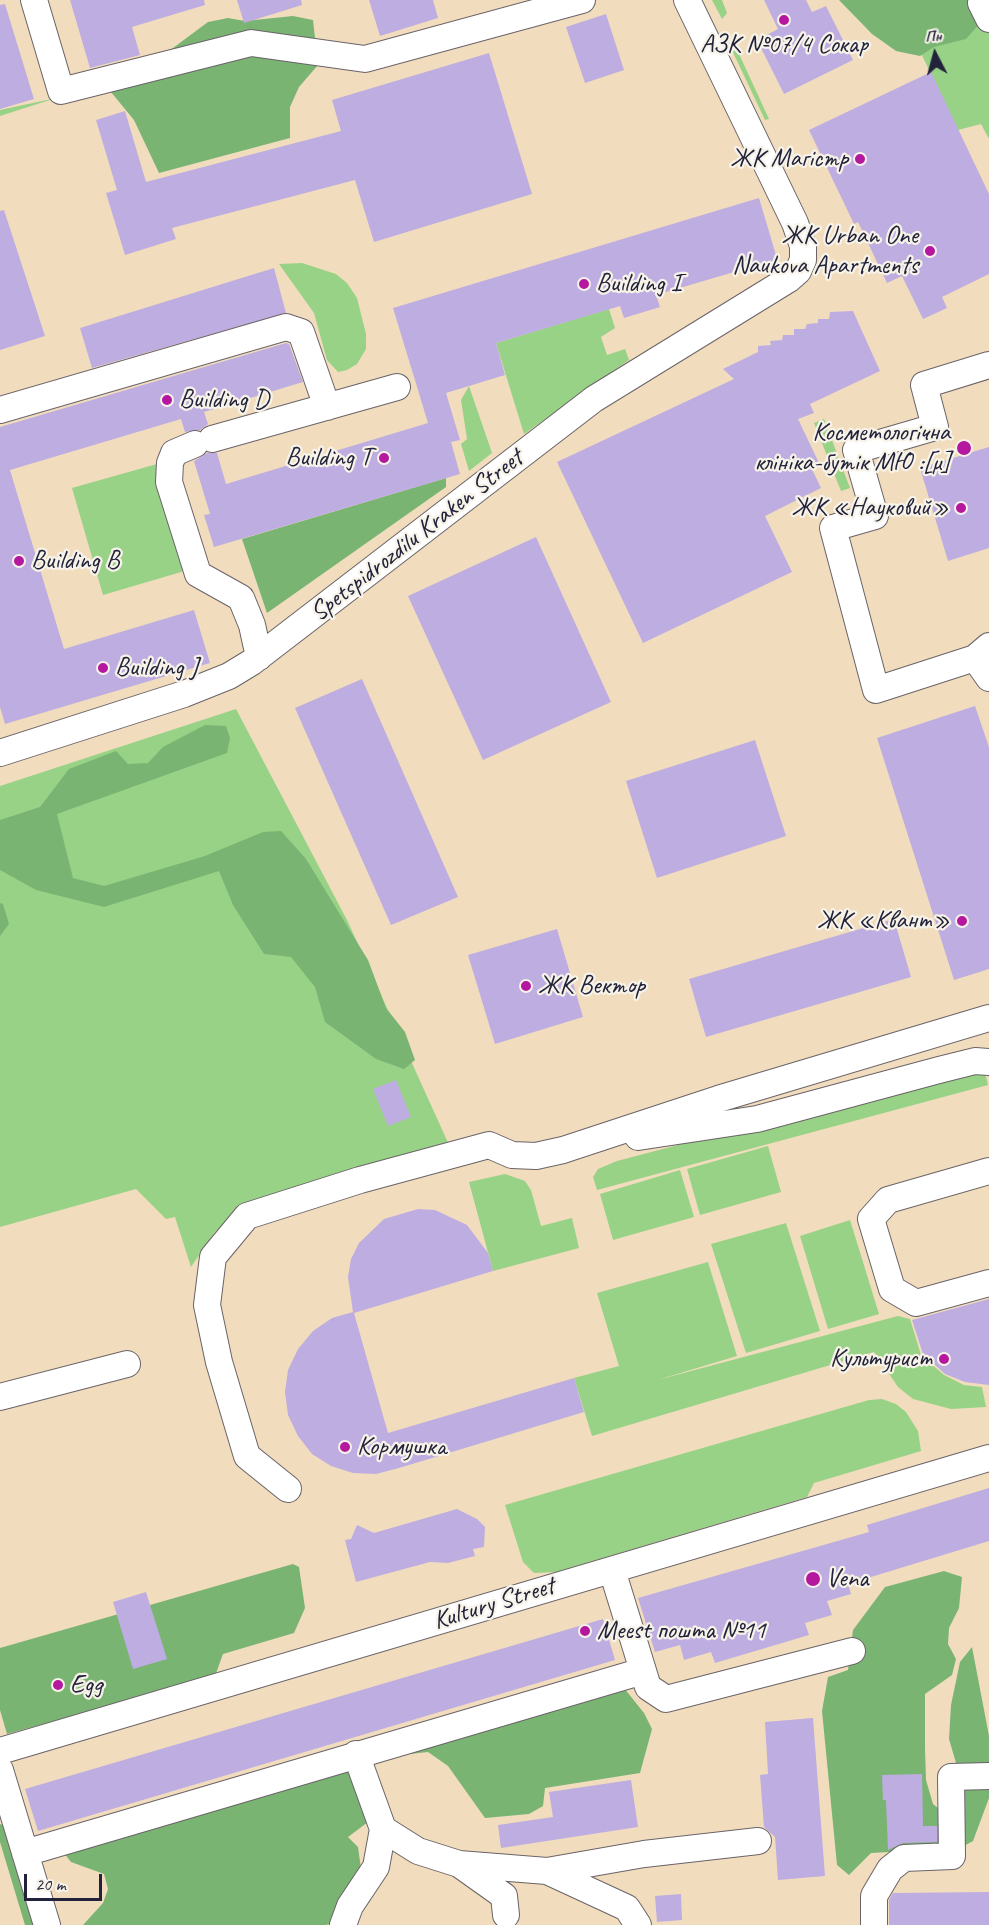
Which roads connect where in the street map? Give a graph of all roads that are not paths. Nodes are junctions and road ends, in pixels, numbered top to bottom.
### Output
1 (34, 0) edge
2 (582, 0) edge
3 (687, 0) edge
4 (989, 365) edge
5 (397, 387) dead end
6 (327, 407) junction
7 (0, 410) edge
8 (259, 657) junction
9 (984, 661) edge
10 (0, 753) edge
11 (989, 1018) edge
12 (989, 1062) edge
13 (587, 1142) junction
14 (989, 1171) edge
15 (989, 1283) edge
16 (127, 1364) dead end
17 (0, 1397) edge
18 (989, 1458) edge
19 (288, 1490) dead end
20 (612, 1570) junction
21 (852, 1651) dead end
22 (643, 1671) junction
23 (0, 1751) edge
24 (356, 1755) junction
25 (0, 1770) edge
26 (989, 1776) edge
27 (382, 1829) junction
28 (758, 1841) dead end
29 (25, 1853) junction
30 (459, 1864) junction
31 (547, 1871) junction
32 (506, 1915) dead end
33 (47, 1925) edge
34 (343, 1925) edge
35 (638, 1925) edge
36 (874, 1925) edge

1 - 2 street
3 - 8 street, Spetspidrozdilu Kraken Street
4 - 9 street
5 - 6 street
6 - 7 street
6 - 8 street
8 - 10 street, Spetspidrozdilu Kraken Street
11 - 13 street
12 - 13 street
13 - 19 street
14 - 15 street
16 - 17 street
18 - 20 street, Kultury Street
20 - 22 street
20 - 23 street, Kultury Street
21 - 22 street
22 - 24 street
24 - 27 street
24 - 29 street
25 - 29 street
26 - 36 street
27 - 30 street
27 - 34 street
28 - 31 street
29 - 33 street
30 - 31 street
30 - 32 street
31 - 35 street

